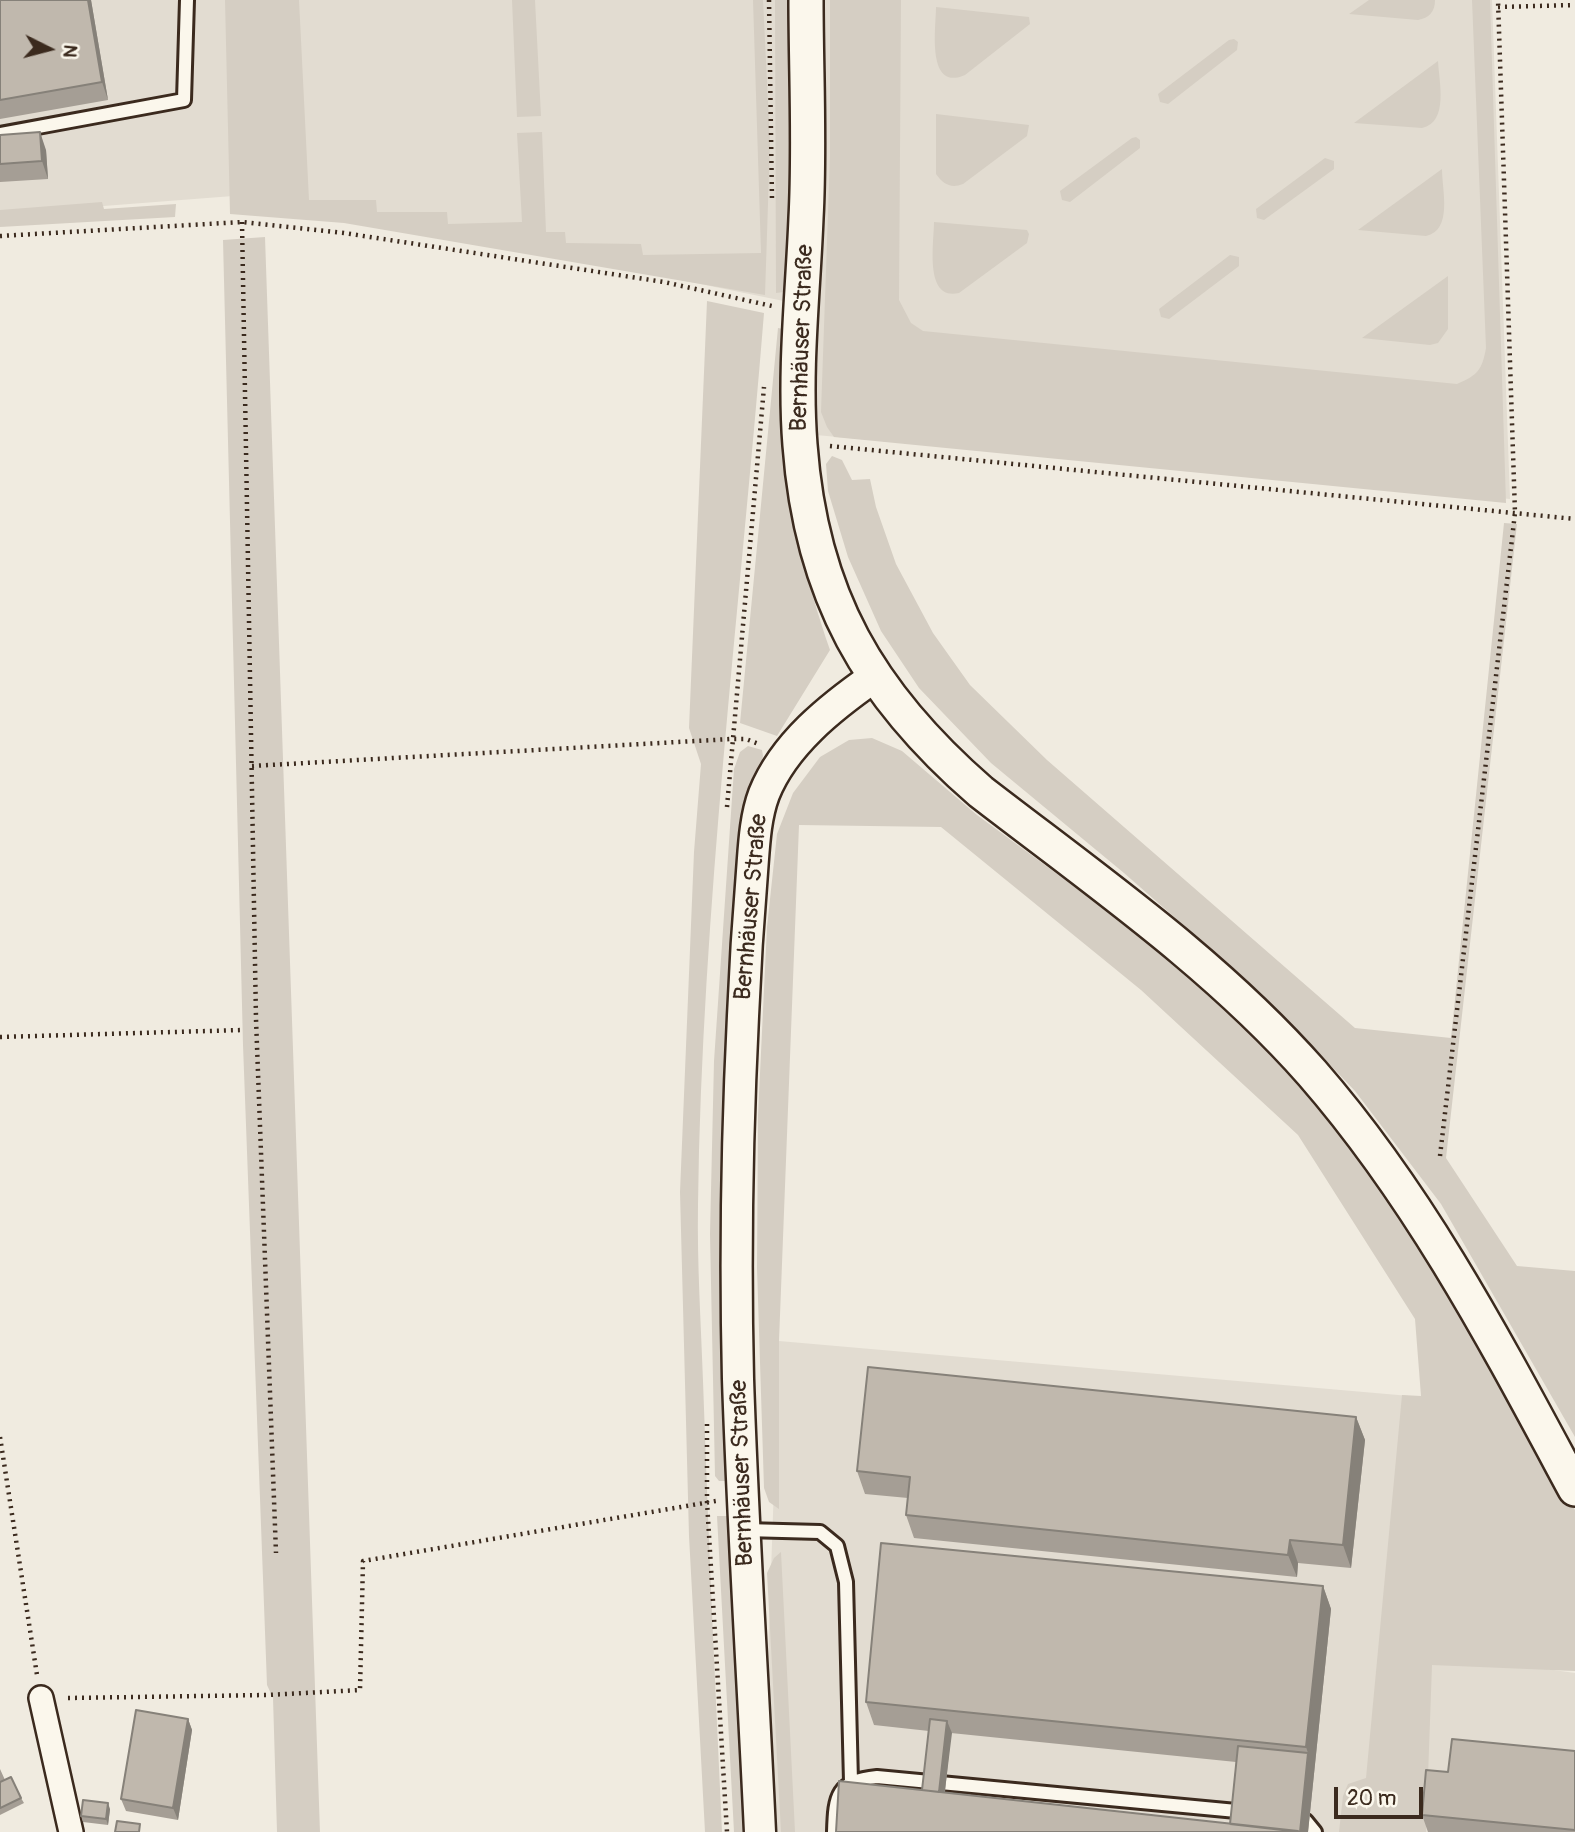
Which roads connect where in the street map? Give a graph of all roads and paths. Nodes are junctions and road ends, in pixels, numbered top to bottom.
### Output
1 (187, 0) edge
2 (769, 0) edge
3 (806, 0) edge
4 (1498, 0) edge
5 (1575, 5) edge
6 (1498, 7) junction
7 (0, 134) edge
8 (772, 207) dead end
9 (242, 222) junction
10 (0, 236) edge
11 (771, 294) dead end
12 (786, 310) junction
13 (765, 374) dead end
14 (799, 443) junction
15 (1515, 513) junction
16 (1575, 519) edge
17 (874, 677) junction
18 (731, 739) junction
19 (252, 766) junction
20 (726, 820) dead end
21 (243, 1030) dead end
22 (0, 1037) edge
23 (1440, 1156) dead end
24 (707, 1418) dead end
25 (0, 1437) edge
26 (1575, 1489) edge
27 (707, 1502) junction
28 (744, 1530) junction
29 (276, 1552) dead end
30 (41, 1698) junction
31 (851, 1782) junction
32 (1261, 1814) edge
33 (1286, 1816) edge
34 (71, 1832) edge
35 (727, 1832) edge
36 (760, 1832) edge
37 (834, 1832) edge
38 (1315, 1832) edge

1 - 7 lane
2 - 8 path
3 - 12 main road, Bernhäuser Straße
4 - 6 path
5 - 6 path
6 - 15 path
9 - 10 path
9 - 12 path
9 - 19 path
11 - 12 path
12 - 14 main road, Bernhäuser Straße
13 - 18 path
14 - 15 path
14 - 17 main road, Bernhäuser Straße
15 - 16 path
15 - 23 path
17 - 26 main road
17 - 28 street, Bernhäuser Straße
18 - 19 path
18 - 20 path
19 - 29 path
21 - 22 path
24 - 27 path
25 - 30 path
27 - 30 path
27 - 35 path
28 - 31 lane
28 - 36 street, Bernhäuser Straße
30 - 34 street
31 - 32 lane
31 - 37 lane
33 - 38 lane

